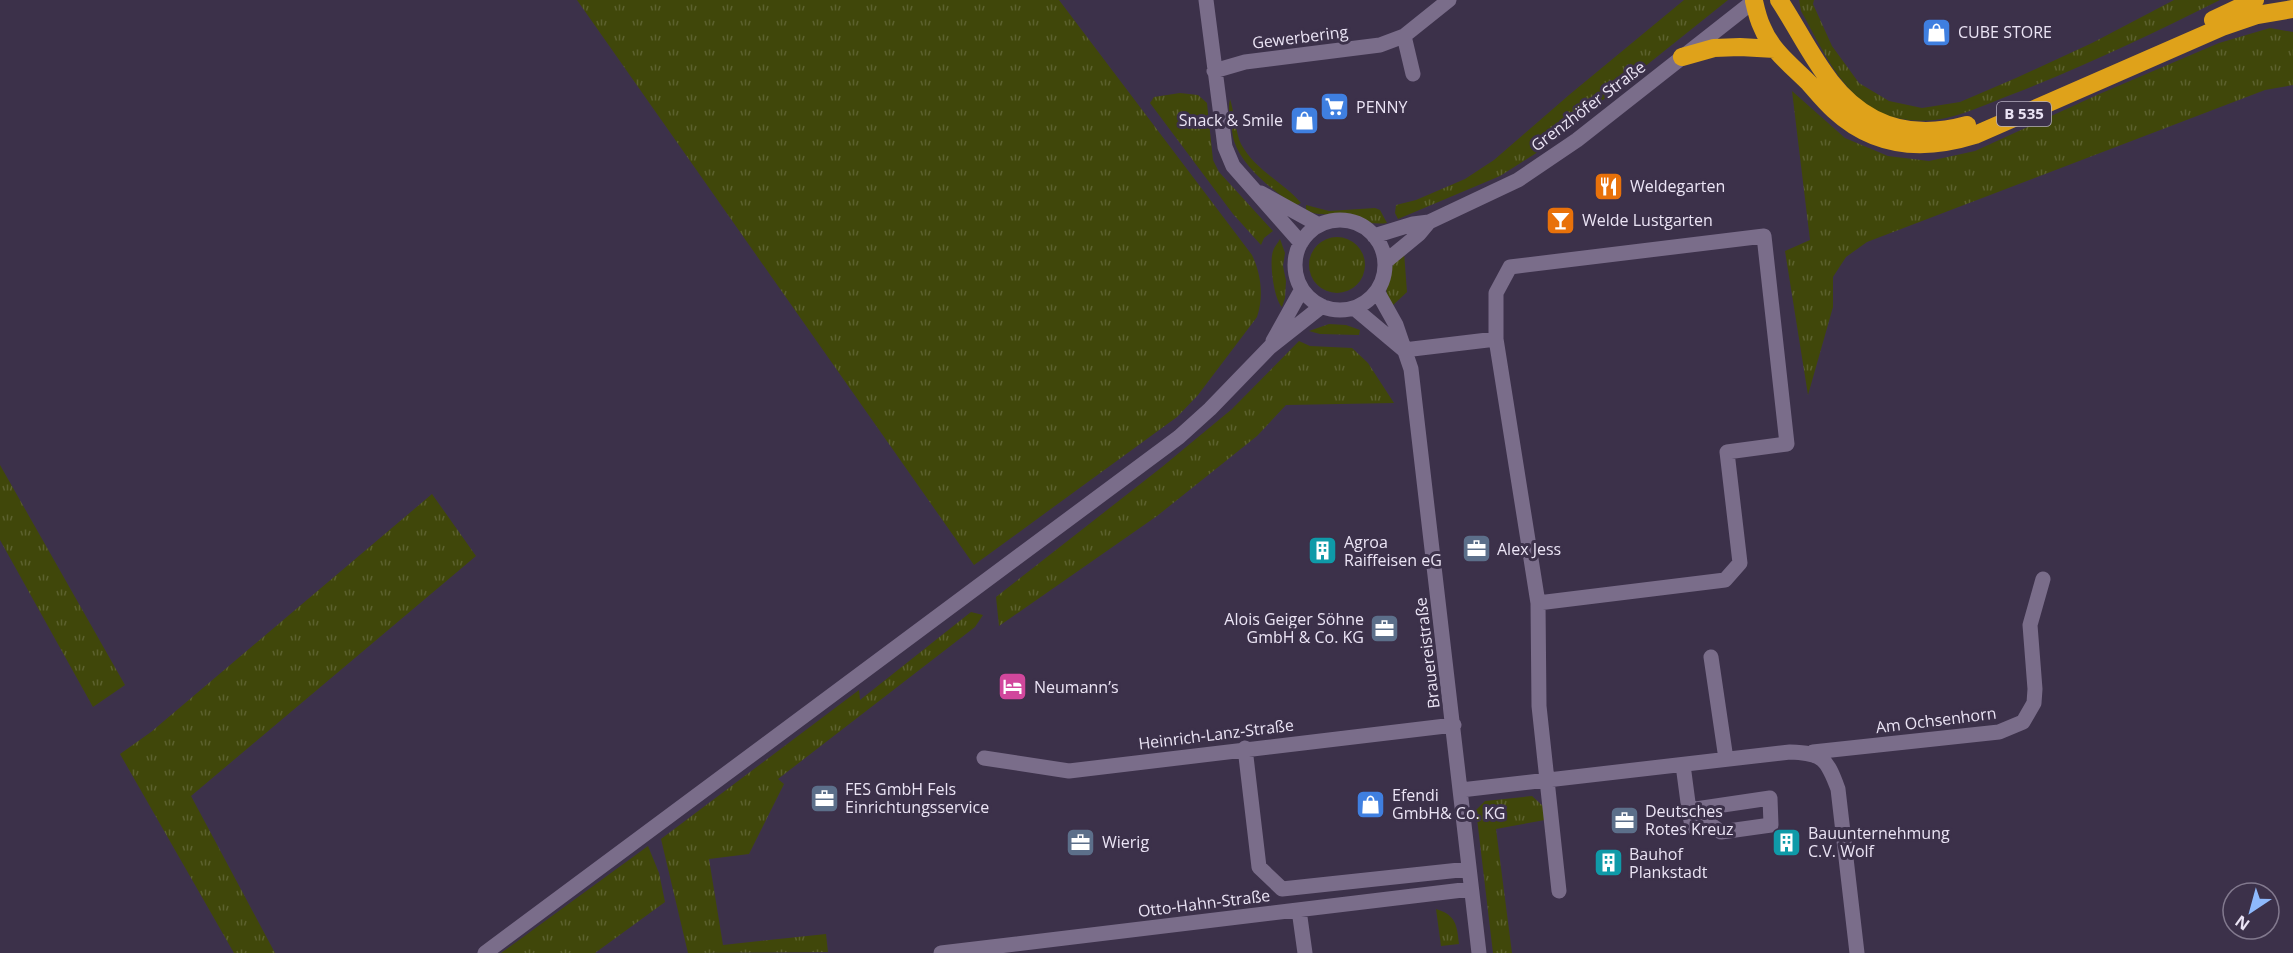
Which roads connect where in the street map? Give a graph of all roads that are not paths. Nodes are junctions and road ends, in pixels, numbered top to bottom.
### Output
1 (1206, 0) edge
2 (1449, 0) edge
3 (1779, 0) edge
4 (2254, 0) edge
5 (1754, 1) edge
6 (2293, 9) edge
7 (1404, 36) junction
8 (1774, 49) junction
9 (1682, 57) junction
10 (1214, 71) junction
11 (1413, 74) dead end
12 (1253, 189) junction
13 (1430, 222) junction
14 (1319, 225) junction
15 (1374, 236) junction
16 (1301, 243) junction
17 (1385, 262) junction
18 (1302, 289) junction
19 (1377, 291) junction
20 (1322, 306) junction
21 (1354, 308) junction
22 (1496, 339) junction
23 (1270, 347) junction
24 (1404, 350) junction
25 (2043, 579) dead end
26 (1538, 603) junction
27 (1711, 657) dead end
28 (1454, 725) junction
29 (1245, 748) junction
30 (1813, 752) junction
31 (984, 758) dead end
32 (1726, 759) junction
33 (1683, 765) junction
34 (1548, 780) junction
35 (1461, 790) junction
36 (1689, 810) junction
37 (1469, 869) junction
38 (1472, 889) junction
39 (1559, 891) dead end
40 (1299, 910) junction
41 (964, 952) edge
42 (485, 953) edge
43 (941, 953) edge
44 (1305, 953) edge
45 (1479, 953) edge
46 (1857, 953) edge

1 - 10 street
2 - 7 street, Gewerbering
3 - 4 highway, B 535
5 - 8 highway, B 535
5 - 9 street, Grenzhöfer Straße
6 - 8 highway, B 535
7 - 10 street, Gewerbering
7 - 11 street
8 - 9 highway
9 - 13 street, Grenzhöfer Straße
10 - 12 street
12 - 14 street
12 - 16 street
13 - 15 street, Grenzhöfer Straße
13 - 17 street, Grenzhöfer Straße
14 - 15 street
14 - 16 street
15 - 17 street
16 - 18 street
17 - 19 street
18 - 20 street
18 - 23 street
19 - 21 street
19 - 24 street, Brauereistraße
20 - 21 street
20 - 23 street
21 - 24 street
22 - 24 street
22 - 26 street
22 - 26 street
23 - 42 street
24 - 28 street, Brauereistraße
25 - 30 street, Am Ochsenhorn
26 - 34 street
27 - 32 street
28 - 29 street, Heinrich-Lanz-Straße
28 - 35 street, Brauereistraße
29 - 31 street, Heinrich-Lanz-Straße
29 - 37 street
30 - 32 street, Am Ochsenhorn
30 - 46 street
32 - 33 street, Am Ochsenhorn
33 - 34 street, Am Ochsenhorn
33 - 36 street
34 - 35 street, Am Ochsenhorn
34 - 39 street
35 - 37 street, Brauereistraße
36 - 36 street
37 - 38 street, Brauereistraße
38 - 40 street, Otto-Hahn-Straße
38 - 45 street, Brauereistraße
40 - 41 street, Otto-Hahn-Straße
40 - 44 street
41 - 43 street, Otto-Hahn-Straße

